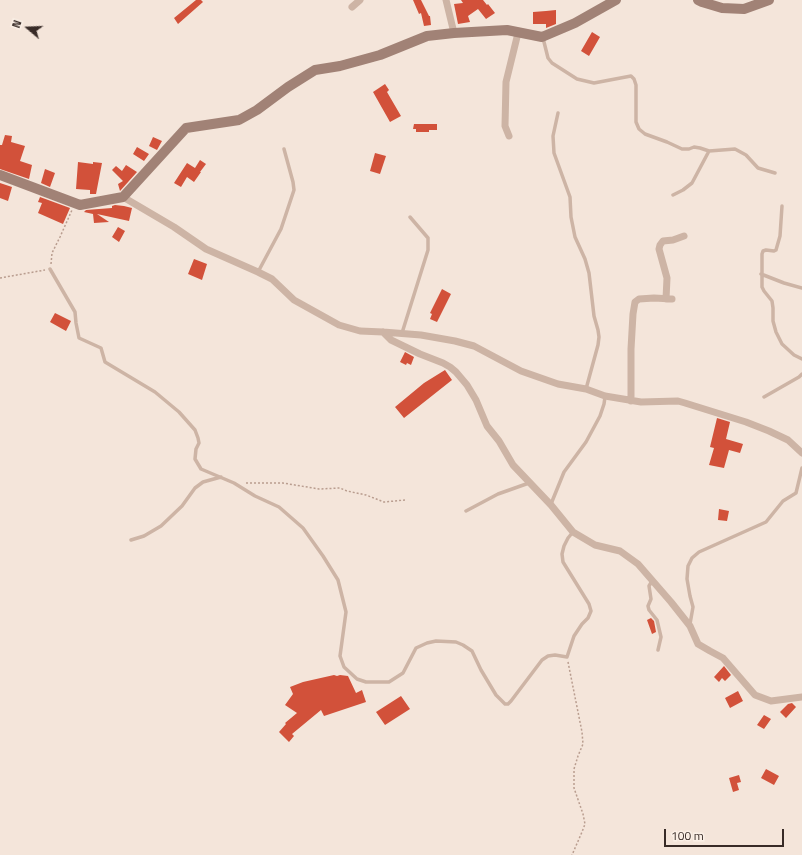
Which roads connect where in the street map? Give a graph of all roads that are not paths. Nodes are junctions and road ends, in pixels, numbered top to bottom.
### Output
1 (360, 0) edge
2 (446, 0) edge
3 (698, 0) edge
4 (770, 0) edge
5 (612, 1) edge
6 (754, 3) edge
7 (352, 7) dead end
8 (454, 33) junction
9 (518, 33) junction
10 (542, 37) junction
11 (558, 113) dead end
12 (509, 136) dead end
13 (284, 149) dead end
14 (710, 151) junction
15 (775, 173) dead end
16 (0, 175) edge
17 (673, 195) dead end
18 (123, 197) junction
19 (782, 206) dead end
20 (410, 217) dead end
21 (684, 236) dead end
22 (50, 269) road end
23 (258, 272) junction
24 (761, 274) junction
25 (802, 288) edge
26 (383, 332) junction
27 (402, 334) junction
28 (802, 359) edge
29 (802, 374) edge
30 (586, 389) junction
31 (605, 396) junction
32 (764, 397) dead end
33 (631, 401) junction
34 (802, 453) edge
35 (802, 468) edge
36 (221, 476) junction
37 (529, 483) junction
38 (551, 505) junction
39 (466, 510) dead end
40 (573, 532) junction
41 (131, 540) dead end
42 (652, 581) junction
43 (690, 626) junction
44 (658, 650) dead end
45 (802, 697) edge

1 - 7 street
2 - 8 street
3 - 6 street
4 - 6 street
5 - 10 street
8 - 9 street
8 - 18 street
9 - 10 street
9 - 12 street
10 - 14 lane
11 - 30 lane
13 - 23 lane
14 - 15 lane
14 - 17 lane
16 - 18 street
18 - 23 street
19 - 24 lane
20 - 27 lane
21 - 33 street
22 - 36 lane
23 - 26 street
24 - 25 lane
24 - 28 lane
26 - 27 street
26 - 37 street
27 - 30 street
29 - 32 lane
30 - 31 street
31 - 33 street
31 - 38 lane
33 - 34 street
35 - 43 lane
36 - 40 lane
36 - 41 lane
37 - 38 street
37 - 39 lane
38 - 40 street
40 - 42 street
42 - 43 street
42 - 44 lane
43 - 45 street

